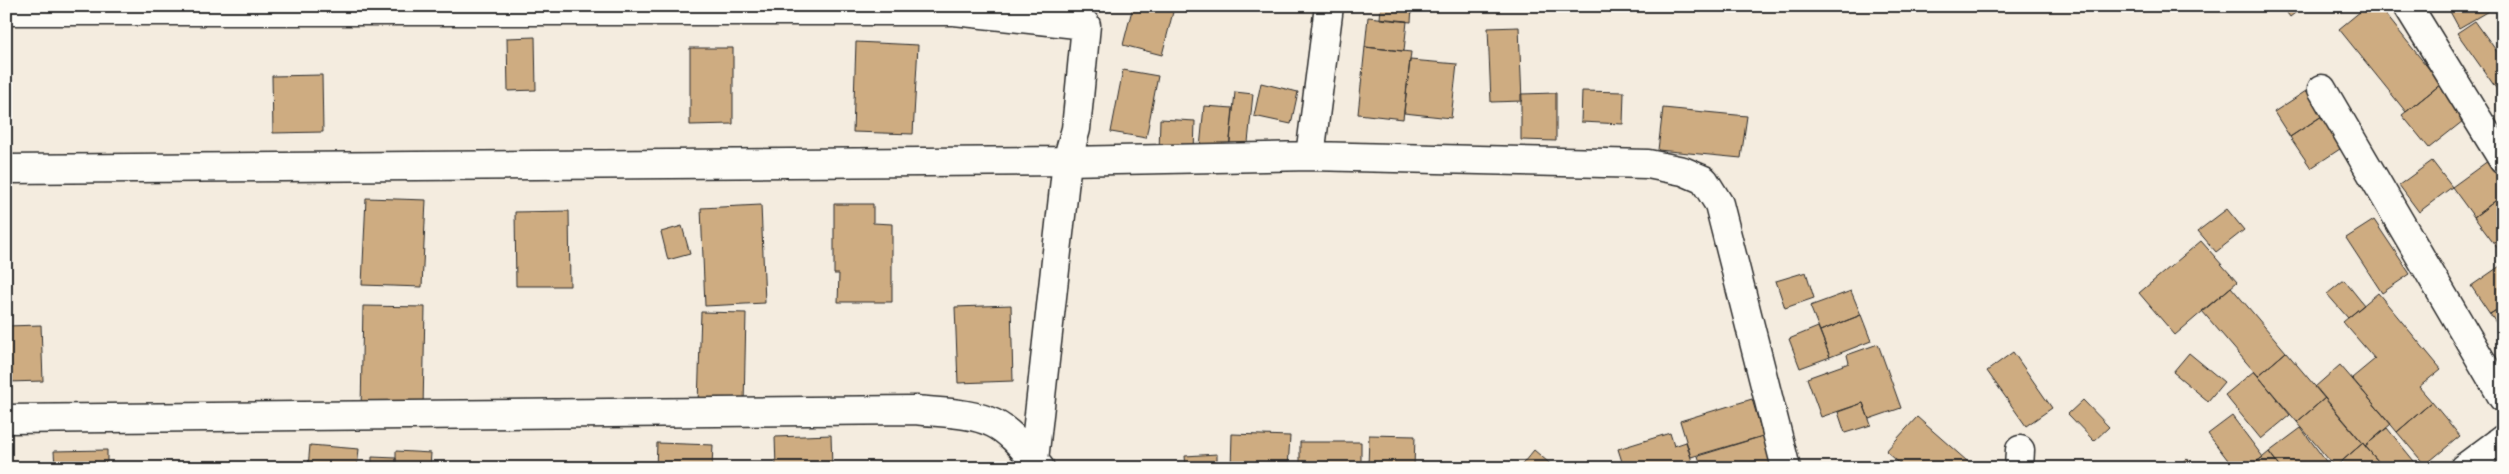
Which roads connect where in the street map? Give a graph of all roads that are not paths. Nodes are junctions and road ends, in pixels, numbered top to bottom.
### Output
1 (1330, 6) edge
2 (2408, 6) edge
3 (6, 11) edge
4 (1089, 16) edge
5 (2322, 89) dead end
6 (1310, 156) junction
7 (2503, 160) edge
8 (1067, 161) junction
9 (6, 169) edge
10 (2503, 398) edge
11 (6, 420) edge
12 (2503, 439) edge
13 (1037, 464) edge
14 (1786, 468) edge
15 (2464, 468) edge

1 - 6 street
2 - 7 street
3 - 4 street
4 - 8 street
5 - 10 street
6 - 8 street
6 - 14 street
8 - 9 street
8 - 13 street
11 - 13 street
12 - 15 street

